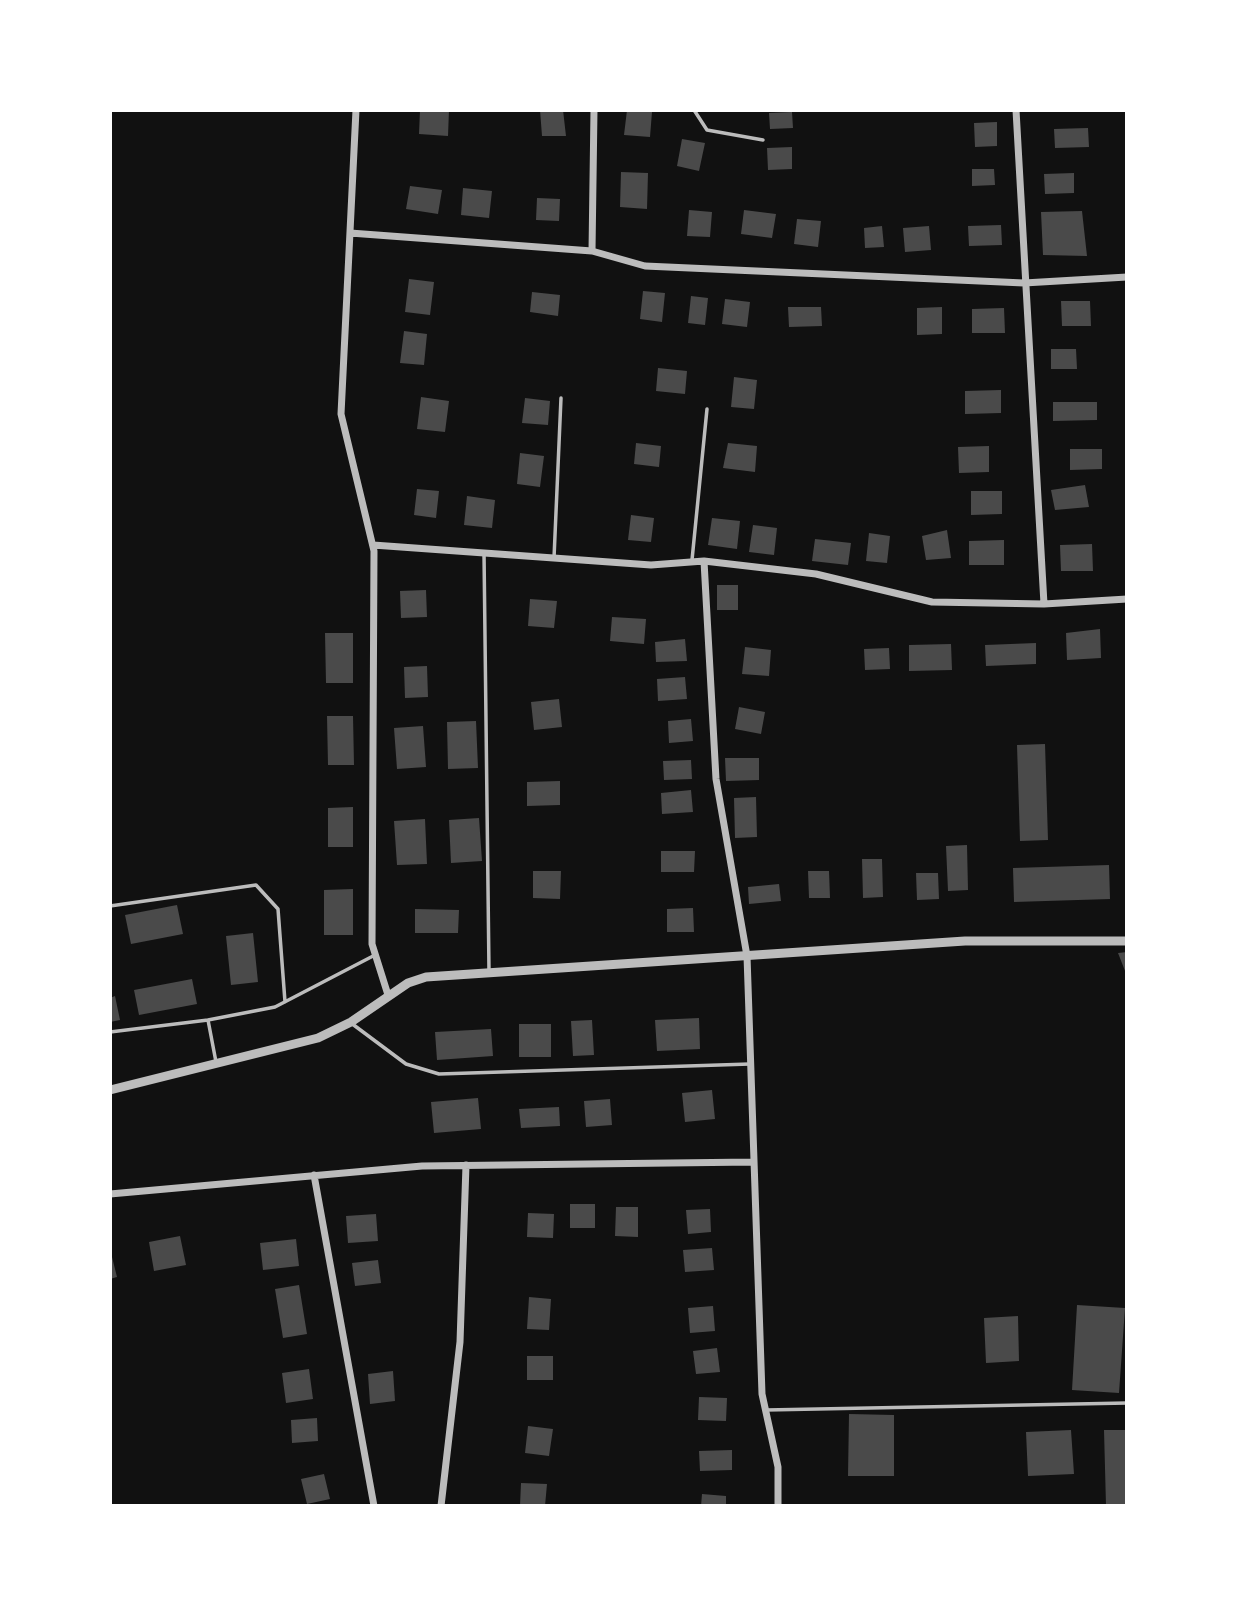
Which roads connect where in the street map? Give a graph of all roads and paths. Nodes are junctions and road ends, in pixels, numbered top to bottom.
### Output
1 (356, 110) edge
2 (594, 110) edge
3 (694, 110) edge
4 (1016, 110) edge
5 (763, 140) dead end
6 (350, 233) junction
7 (592, 251) junction
8 (1127, 277) edge
9 (1024, 283) junction
10 (561, 398) dead end
11 (707, 409) dead end
12 (373, 545) junction
13 (484, 552) junction
14 (554, 558) junction
15 (692, 560) junction
16 (704, 561) junction
17 (1127, 599) edge
18 (1044, 604) junction
19 (110, 906) edge
20 (1127, 941) edge
21 (375, 955) junction
22 (747, 956) junction
23 (489, 973) junction
24 (388, 995) junction
25 (285, 1002) junction
26 (208, 1020) junction
27 (351, 1022) junction
28 (110, 1032) edge
29 (217, 1064) junction
30 (750, 1064) junction
31 (110, 1090) edge
32 (753, 1162) junction
33 (466, 1165) junction
34 (314, 1175) junction
35 (110, 1194) edge
36 (1127, 1404) edge
37 (766, 1410) junction
38 (374, 1506) edge
39 (441, 1506) edge
40 (778, 1506) edge

1 - 6 street
2 - 7 street
3 - 5 lane
4 - 9 street
6 - 7 street
6 - 12 street
7 - 9 street
8 - 9 street
9 - 18 street
10 - 14 lane
11 - 15 lane
12 - 13 street
12 - 21 street
13 - 14 street
13 - 23 lane
14 - 15 street
15 - 16 street
16 - 18 street
16 - 22 street
17 - 18 street
19 - 25 lane
20 - 22 street
21 - 24 street
21 - 25 lane
22 - 23 street
22 - 30 street
23 - 24 street
24 - 27 street
25 - 26 lane
26 - 28 lane
26 - 29 lane
27 - 29 street
27 - 30 lane
29 - 31 street
30 - 32 street
32 - 33 street
32 - 37 street
33 - 34 street
33 - 39 street
34 - 35 street
34 - 38 street
36 - 37 lane
37 - 40 street

